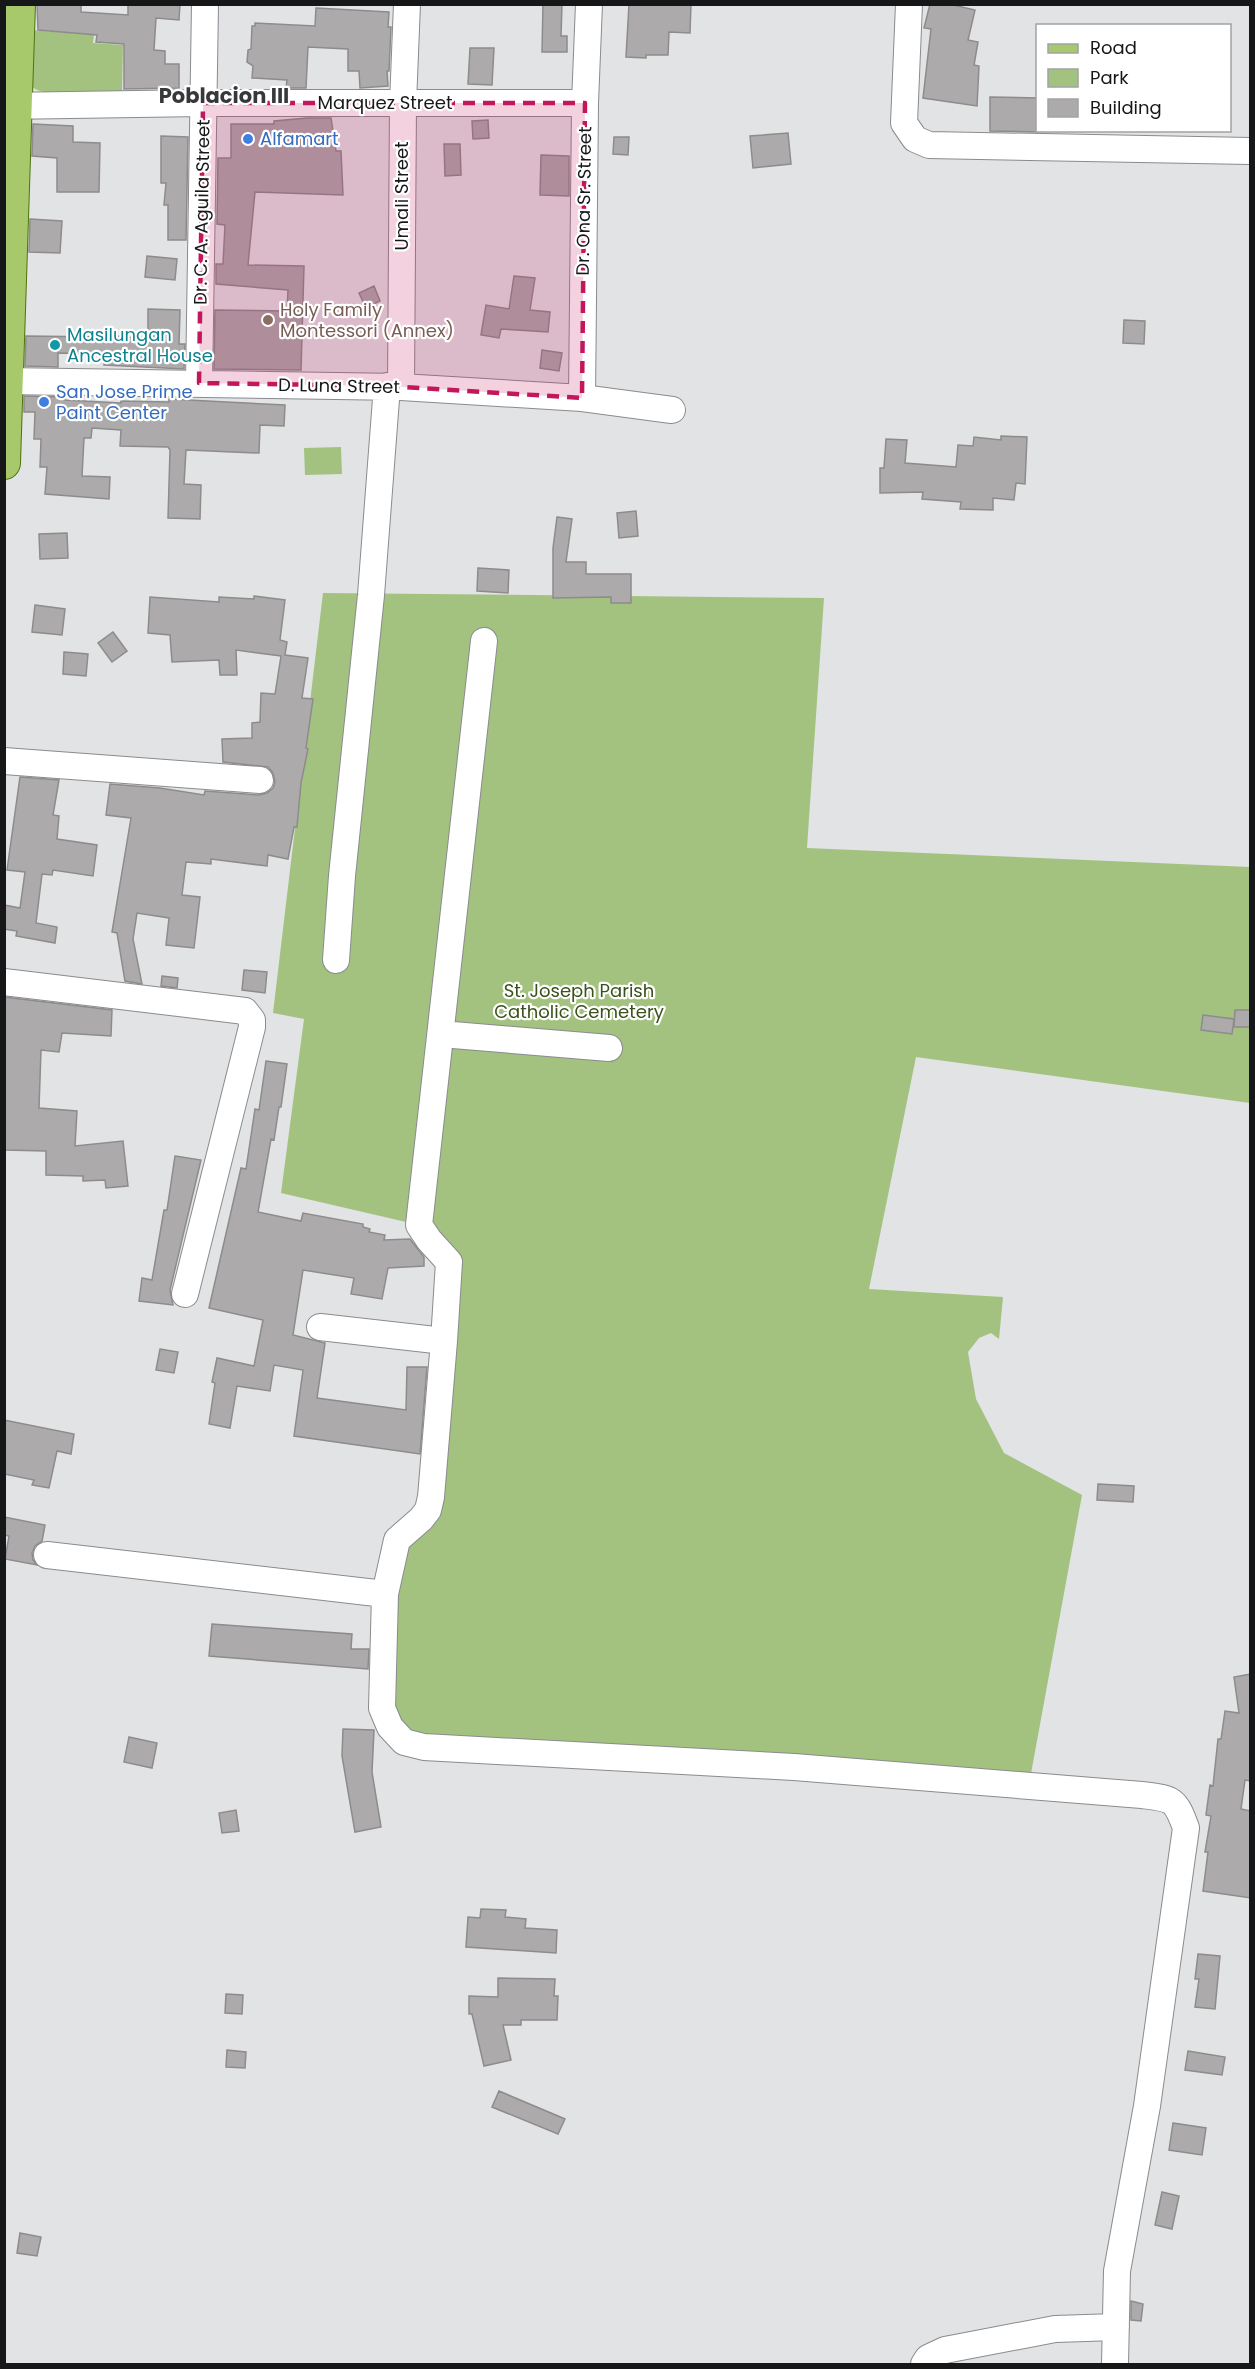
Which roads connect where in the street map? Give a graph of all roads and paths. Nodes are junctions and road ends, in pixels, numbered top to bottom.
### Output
1 (19, 4) edge
2 (205, 4) edge
3 (407, 4) edge
4 (589, 4) edge
5 (909, 4) edge
6 (203, 103) junction
7 (403, 103) junction
8 (585, 103) junction
9 (10, 106) edge
10 (1251, 151) edge
11 (6, 381) edge
12 (199, 383) junction
13 (394, 387) junction
14 (582, 398) junction
15 (672, 410) dead end
16 (4, 463) edge
17 (484, 640) dead end
18 (4, 762) edge
19 (260, 780) dead end
20 (336, 960) dead end
21 (4, 982) edge
22 (441, 1034) junction
23 (609, 1048) dead end
24 (185, 1294) dead end
25 (320, 1327) dead end
26 (444, 1341) junction
27 (47, 1555) dead end
28 (385, 1594) junction
29 (1116, 2327) junction
30 (924, 2364) edge
31 (1115, 2364) edge

1 - 9 main road
2 - 6 street, Dr. C. A. Aguila Street
3 - 7 street, Umali Street
4 - 8 street, Dr. Ona Sr. Street
5 - 10 street
6 - 7 street, Marquez Street
6 - 9 street, Marquez Street
6 - 12 street, Dr. C. A. Aguila Street
7 - 8 street, Marquez Street
7 - 13 street, Umali Street
8 - 14 street, Dr. Ona Sr. Street
9 - 11 main road
11 - 12 street, D. Luna Street
11 - 16 main road
12 - 13 street, D. Luna Street
13 - 14 street, D. Luna Street
13 - 20 street, Umali Street
14 - 15 street, D. Luna Street
17 - 22 street
18 - 19 street
21 - 24 street
22 - 23 street
22 - 26 street
25 - 26 street
26 - 28 street
27 - 28 street
28 - 29 street
29 - 30 street
29 - 31 street

